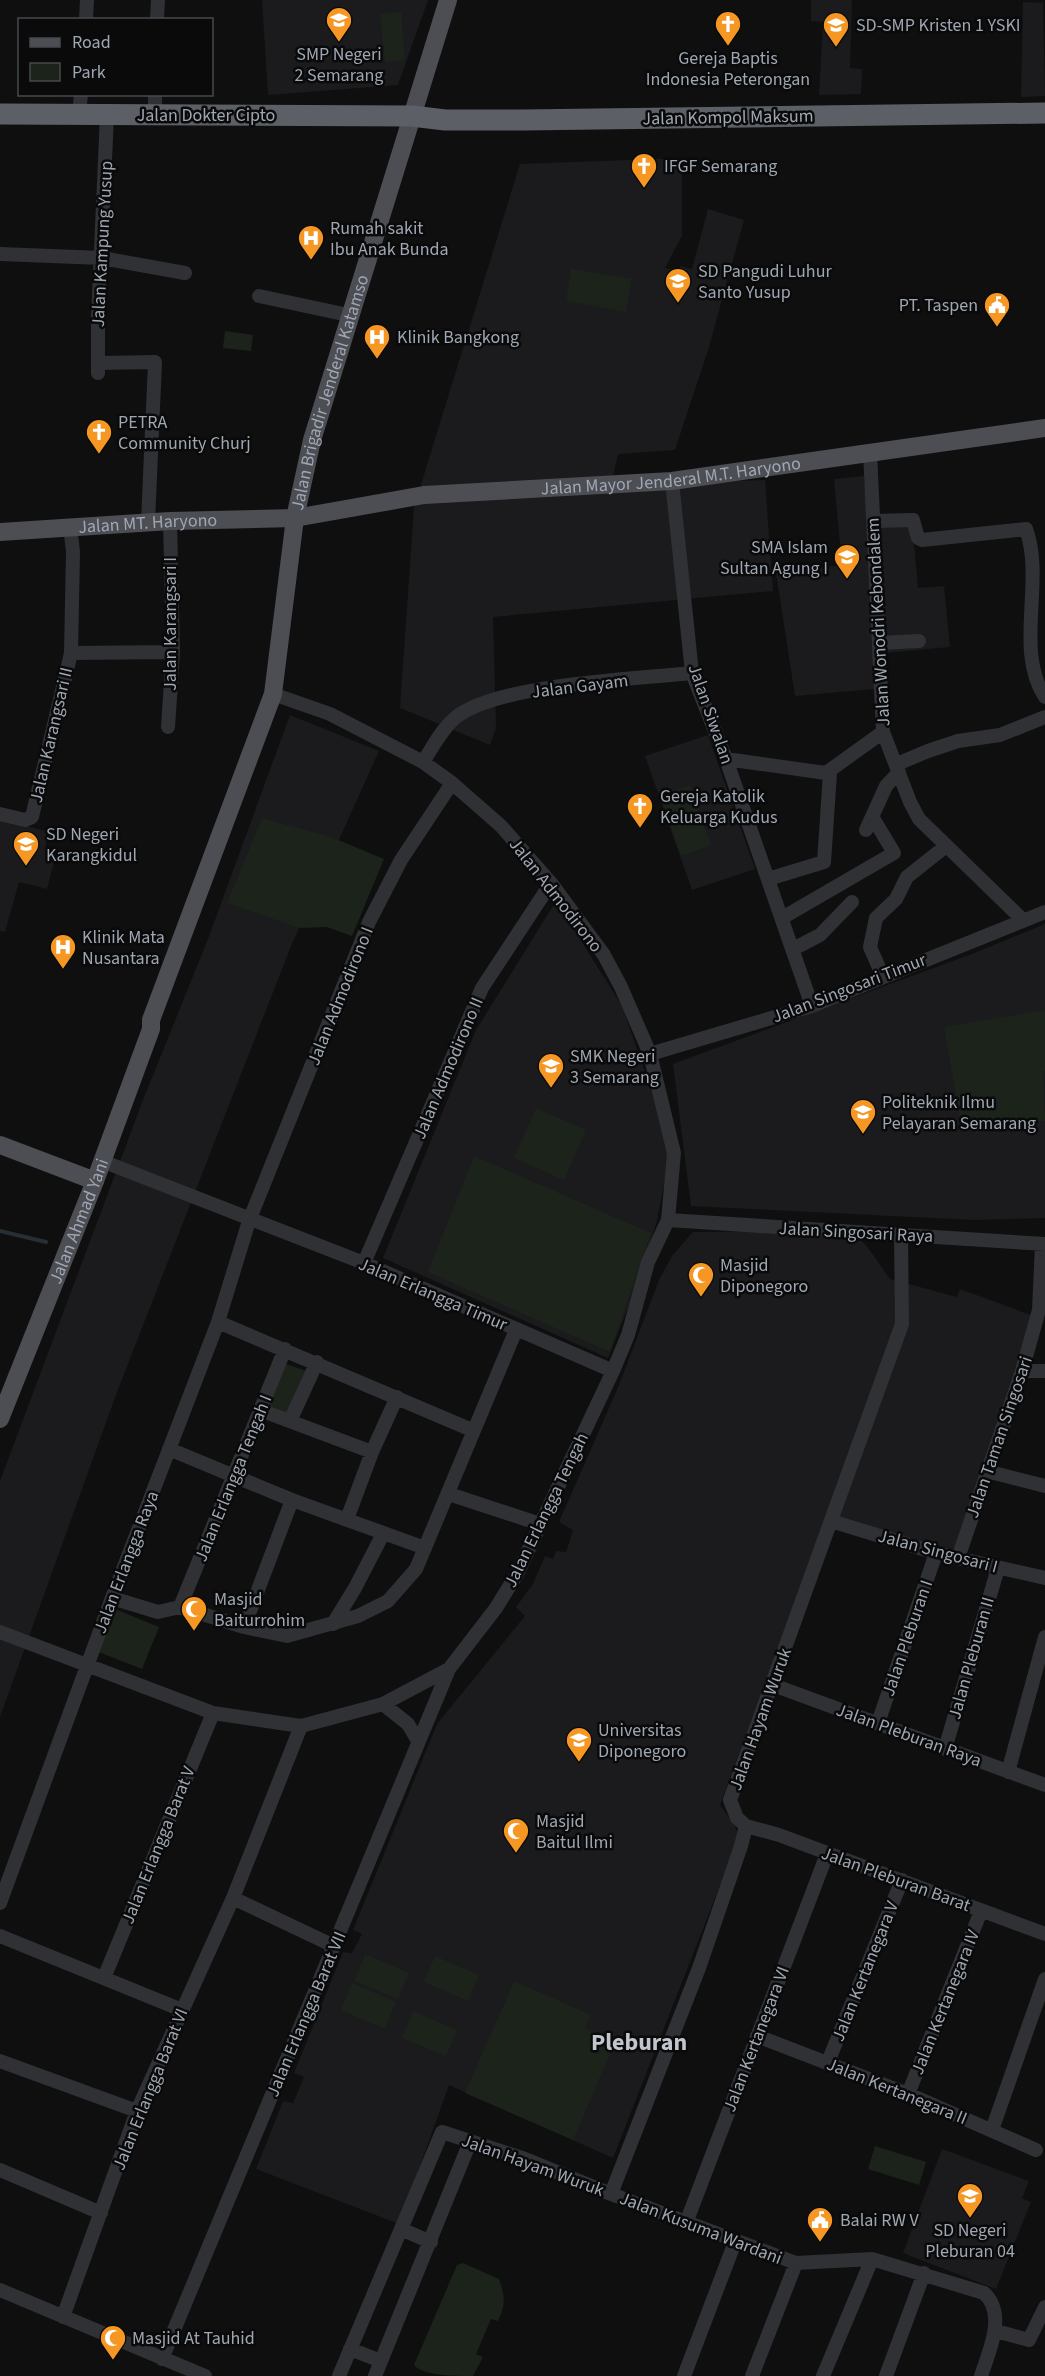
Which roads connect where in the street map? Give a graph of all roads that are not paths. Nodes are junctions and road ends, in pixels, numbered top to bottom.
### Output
1 (87, 0) edge
2 (158, 0) edge
3 (448, 0) edge
4 (86, 18) edge
5 (157, 18) edge
6 (80, 105) edge
7 (155, 105) edge
8 (1045, 113) edge
9 (0, 114) edge
10 (107, 115) junction
11 (412, 116) junction
12 (0, 254) edge
13 (102, 258) junction
14 (185, 273) dead end
15 (259, 296) dead end
16 (348, 315) junction
17 (1045, 428) edge
18 (870, 452) junction
19 (672, 481) junction
20 (295, 518) junction
21 (170, 521) junction
22 (873, 521) junction
23 (148, 522) junction
24 (70, 526) junction
25 (0, 532) edge
26 (1039, 571) edge
27 (919, 641) dead end
28 (879, 643) junction
29 (173, 652) junction
30 (71, 653) junction
31 (692, 673) junction
32 (273, 691) junction
33 (1045, 697) edge
34 (1045, 717) edge
35 (168, 727) dead end
36 (883, 732) junction
37 (726, 759) junction
38 (423, 762) junction
39 (898, 768) junction
40 (830, 772) junction
41 (452, 783) junction
42 (0, 814) edge
43 (946, 846) junction
44 (768, 879) junction
45 (551, 883) junction
46 (852, 902) dead end
47 (1045, 912) edge
48 (782, 918) junction
49 (1023, 920) junction
50 (793, 949) junction
51 (883, 977) junction
52 (812, 1006) junction
53 (650, 1054) junction
54 (0, 1145) edge
55 (98, 1160) junction
56 (91, 1180) junction
57 (668, 1220) junction
58 (249, 1221) junction
59 (901, 1233) junction
60 (1043, 1244) edge
61 (364, 1263) junction
62 (218, 1322) junction
63 (516, 1330) junction
64 (285, 1349) junction
65 (318, 1362) junction
66 (614, 1371) junction
67 (1022, 1371) junction
68 (1045, 1371) edge
69 (0, 1391) edge
70 (397, 1396) junction
71 (260, 1410) junction
72 (0, 1419) edge
73 (290, 1421) junction
74 (472, 1430) junction
75 (170, 1449) junction
76 (372, 1452) junction
77 (986, 1471) junction
78 (233, 1476) junction
79 (1045, 1486) edge
80 (449, 1494) junction
81 (292, 1500) junction
82 (347, 1519) junction
83 (831, 1521) junction
84 (540, 1524) junction
85 (383, 1534) junction
86 (425, 1548) junction
87 (936, 1553) junction
88 (958, 1558) junction
89 (998, 1568) junction
90 (1045, 1578) edge
91 (112, 1598) junction
92 (180, 1606) junction
93 (333, 1624) junction
94 (244, 1627) junction
95 (0, 1632) edge
96 (1045, 1637) edge
97 (88, 1663) junction
98 (449, 1669) junction
99 (773, 1685) junction
100 (383, 1704) junction
101 (213, 1713) junction
102 (878, 1723) junction
103 (301, 1726) junction
104 (418, 1741) junction
105 (945, 1749) junction
106 (1008, 1772) junction
107 (1045, 1785) edge
108 (746, 1826) junction
109 (827, 1854) junction
110 (902, 1880) junction
111 (233, 1898) junction
112 (0, 1903) edge
113 (981, 1911) junction
114 (1045, 1934) edge
115 (0, 1936) edge
116 (334, 1946) junction
117 (104, 1978) junction
118 (1045, 1979) edge
119 (182, 2010) junction
120 (757, 2036) junction
121 (0, 2061) edge
122 (828, 2062) junction
123 (908, 2094) junction
124 (137, 2111) junction
125 (992, 2130) junction
126 (470, 2142) junction
127 (1036, 2150) dead end
128 (0, 2170) edge
129 (611, 2194) junction
130 (101, 2213) junction
131 (686, 2223) junction
132 (403, 2230) junction
133 (431, 2242) junction
134 (735, 2242) junction
135 (872, 2259) junction
136 (796, 2263) junction
137 (924, 2273) junction
138 (0, 2290) edge
139 (1045, 2307) edge
140 (63, 2317) junction
141 (996, 2331) junction
142 (350, 2349) junction
143 (162, 2359) junction
144 (381, 2361) junction
145 (205, 2376) edge
146 (339, 2376) edge
147 (375, 2376) edge
148 (684, 2376) edge
149 (752, 2376) edge
150 (823, 2376) edge
151 (886, 2376) edge
152 (981, 2376) edge

1 - 4 street
2 - 5 street
3 - 11 main road, Jalan Brigadir Jenderal Katamso
6 - 9 highway, Jalan Dokter Cipto
6 - 10 highway, Jalan Dokter Cipto
7 - 10 highway, Jalan Dokter Cipto
7 - 11 highway, Jalan Dokter Cipto
8 - 11 highway, Jalan Kompol Maksum
10 - 13 street, Jalan Kampung Yusup
11 - 16 main road, Jalan Brigadir Jenderal Katamso
12 - 13 street
13 - 14 street
13 - 23 street, Jalan Kampung Yusup
15 - 16 street
16 - 20 main road, Jalan Brigadir Jenderal Katamso
17 - 18 main road, Jalan Mayor Jenderal M.T. Haryono
18 - 19 main road, Jalan Mayor Jenderal M.T. Haryono
18 - 22 street, Jalan Wonodri Kebondalem
19 - 20 main road, Jalan Mayor Jenderal M.T. Haryono
19 - 31 street, Jalan Siwalan
20 - 21 main road, Jalan MT. Haryono
20 - 32 main road, Jalan Brigadir Jenderal Katamso
21 - 23 main road, Jalan MT. Haryono
21 - 29 street, Jalan Karangsari I
22 - 26 street
22 - 28 street, Jalan Wonodri Kebondalem
23 - 24 main road, Jalan MT. Haryono
24 - 25 main road, Jalan MT. Haryono
24 - 30 street, Jalan Karangsari II
26 - 33 street
27 - 28 street
28 - 36 street, Jalan Wonodri Kebondalem
29 - 30 street, Jalan Karangsari II
29 - 35 street, Jalan Karangsari I
30 - 42 street, Jalan Karangsari II
31 - 37 street, Jalan Siwalan
31 - 38 street, Jalan Gayam
32 - 38 street, Jalan Admodirono
32 - 55 main road, Jalan Ahmad Yani
34 - 39 street
36 - 39 street, Jalan Wonodri Kebondalem
36 - 40 street
37 - 40 street
37 - 44 street, Jalan Siwalan
38 - 41 street, Jalan Admodirono
39 - 43 street, Jalan Wonodri Kebondalem
39 - 48 street
40 - 44 street
41 - 45 street, Jalan Admodirono
41 - 58 street, Jalan Admodirono I
43 - 49 street, Jalan Wonodri Kebondalem
43 - 51 street
44 - 48 street, Jalan Siwalan
45 - 53 street, Jalan Admodirono
45 - 61 street, Jalan Admodirono II
46 - 50 street
47 - 49 street, Jalan Singosari Timur
48 - 50 street, Jalan Siwalan
49 - 51 street, Jalan Singosari Timur
50 - 52 street, Jalan Siwalan
51 - 52 street, Jalan Singosari Timur
52 - 53 street, Jalan Singosari Timur
53 - 57 street, Jalan Admodirono
54 - 56 main road
55 - 56 main road, Jalan Ahmad Yani
55 - 58 street, Jalan Erlangga Timur
56 - 69 main road, Jalan Ahmad Yani
56 - 72 main road, Jalan Ahmad Yani
57 - 59 street, Jalan Singosari Raya
57 - 66 street
58 - 61 street, Jalan Erlangga Timur
58 - 62 street, Jalan Erlangga Raya
59 - 60 street, Jalan Singosari Raya
59 - 83 street, Jalan Hayam Wuruk
60 - 67 street, Jalan Taman Singosari
61 - 63 street, Jalan Erlangga Timur
62 - 64 street
62 - 75 street, Jalan Erlangga Raya
63 - 66 street, Jalan Erlangga Timur
63 - 74 street
64 - 65 street
64 - 71 street, Jalan Erlangga Tengah I
65 - 70 street
65 - 73 street
66 - 84 street, Jalan Erlangga Tengah
67 - 68 street
67 - 77 street, Jalan Taman Singosari
70 - 74 street
70 - 76 street
71 - 73 street
71 - 78 street, Jalan Erlangga Tengah I
73 - 76 street
74 - 80 street
75 - 78 street
75 - 91 street, Jalan Erlangga Raya
76 - 82 street
77 - 79 street
77 - 88 street, Jalan Taman Singosari
78 - 81 street
78 - 92 street, Jalan Erlangga Tengah I
80 - 84 street
80 - 86 street
81 - 82 street
81 - 94 street
82 - 85 street
83 - 87 street, Jalan Singosari I
83 - 99 street, Jalan Hayam Wuruk
84 - 98 street, Jalan Erlangga Tengah
85 - 86 street
85 - 93 street
86 - 93 street
87 - 88 street, Jalan Singosari I
87 - 102 street, Jalan Pleburan I
88 - 89 street, Jalan Singosari I
89 - 90 street, Jalan Singosari I
89 - 105 street, Jalan Pleburan II
91 - 92 street
91 - 97 street, Jalan Erlangga Raya
92 - 94 street
93 - 94 street
95 - 97 street, Jalan Erlangga Tengah
96 - 106 street
97 - 101 street, Jalan Erlangga Tengah
97 - 112 street, Jalan Erlangga Raya
98 - 100 street, Jalan Erlangga Tengah
98 - 104 street, Jalan Erlangga Barat VII
99 - 102 street, Jalan Pleburan Raya
99 - 108 street, Jalan Hayam Wuruk
100 - 103 street, Jalan Erlangga Tengah
100 - 104 street
101 - 103 street, Jalan Erlangga Tengah
101 - 117 street, Jalan Erlangga Barat V
102 - 105 street, Jalan Pleburan Raya
103 - 111 street, Jalan Erlangga Barat VI
104 - 116 street, Jalan Erlangga Barat VII
105 - 106 street, Jalan Pleburan Raya
106 - 107 street, Jalan Pleburan Raya
108 - 109 street, Jalan Pleburan Barat
108 - 129 street, Jalan Hayam Wuruk
109 - 110 street, Jalan Pleburan Barat
109 - 120 street, Jalan Kertanegara VI
110 - 113 street, Jalan Pleburan Barat
110 - 122 street, Jalan Kertanegara V
111 - 116 street
111 - 119 street, Jalan Erlangga Barat VI
113 - 114 street, Jalan Pleburan Barat
113 - 123 street, Jalan Kertanegara IV
115 - 117 street
116 - 143 street, Jalan Erlangga Barat VII
117 - 119 street
118 - 125 street
119 - 124 street, Jalan Erlangga Barat VI
120 - 122 street, Jalan Kertanegara II
120 - 131 street, Jalan Kertanegara VI
121 - 124 street
122 - 123 street, Jalan Kertanegara II
123 - 125 street, Jalan Kertanegara II
124 - 130 street, Jalan Erlangga Barat VI
125 - 127 street, Jalan Kertanegara II
126 - 129 street, Jalan Hayam Wuruk
126 - 132 street, Jalan Hayam Wuruk
126 - 133 street
128 - 130 street
129 - 131 street, Jalan Kusuma Wardani
130 - 140 street, Jalan Erlangga Barat VI
131 - 134 street, Jalan Kusuma Wardani
132 - 133 street
132 - 142 street
133 - 144 street
134 - 136 street, Jalan Kusuma Wardani
134 - 148 street
135 - 136 street, Jalan Kusuma Wardani
135 - 137 street, Jalan Kusuma Wardani
135 - 150 street
136 - 149 street
137 - 141 street, Jalan Kusuma Wardani
137 - 151 street
138 - 140 street
139 - 141 street
140 - 143 street
141 - 152 street, Jalan Kusuma Wardani
142 - 144 street
142 - 146 street
143 - 145 street
144 - 147 street

